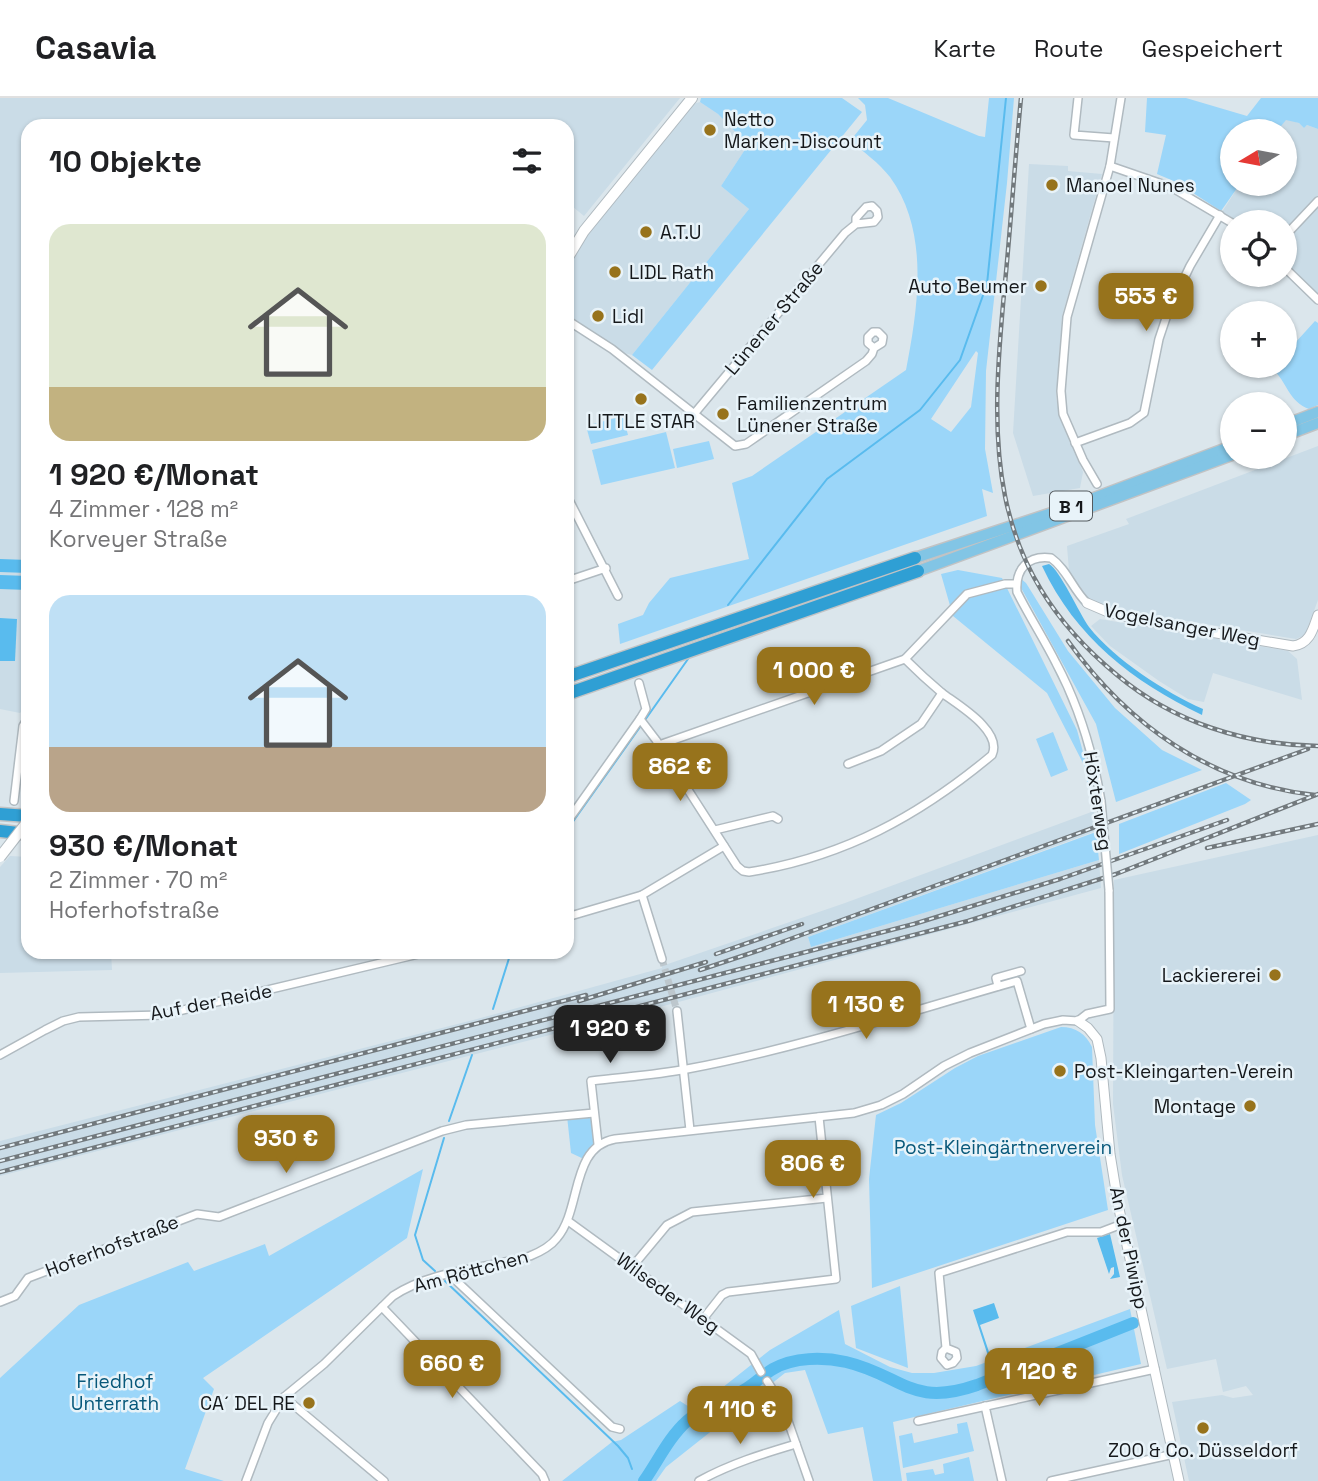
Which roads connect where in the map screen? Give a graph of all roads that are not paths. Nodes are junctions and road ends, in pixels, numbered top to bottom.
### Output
1 (691, 98) edge
2 (1078, 98) edge
3 (1121, 98) edge
4 (1114, 138) junction
5 (1110, 166) junction
6 (1318, 201) edge
7 (1220, 215) joint
8 (1297, 223) edge
9 (856, 224) dead end
10 (574, 247) edge
11 (1297, 280) edge
12 (1318, 300) edge
13 (574, 325) edge
14 (874, 348) dead end
15 (1318, 412) edge
16 (694, 414) junction
17 (1297, 420) edge
18 (1318, 423) edge
19 (1297, 431) edge
20 (1075, 443) junction
21 (1220, 451) edge
22 (1220, 459) edge
23 (1097, 484) dead end
24 (574, 511) edge
25 (576, 515) joint
26 (916, 565) junction
27 (606, 568) junction
28 (574, 579) edge
29 (1016, 584) junction
30 (618, 596) dead end
31 (1087, 603) joint
32 (1318, 615) edge
33 (905, 659) junction
34 (574, 675) edge
35 (639, 683) dead end
36 (574, 691) edge
37 (942, 693) junction
38 (640, 719) junction
39 (21, 743) edge
40 (659, 745) junction
41 (848, 764) dead end
42 (14, 801) dead end
43 (574, 812) edge
44 (0, 814) edge
45 (21, 817) edge
46 (778, 819) dead end
47 (21, 828) edge
48 (715, 830) junction
49 (0, 831) edge
50 (21, 833) edge
51 (724, 846) junction
52 (0, 857) edge
53 (642, 895) junction
54 (574, 915) edge
55 (398, 959) edge
56 (662, 960) tunnel mouth
57 (677, 1011) tunnel mouth
58 (1078, 1021) junction
59 (1031, 1029) junction
60 (0, 1055) edge
61 (685, 1070) junction
62 (594, 1113) junction
63 (819, 1117) junction
64 (690, 1130) junction
65 (598, 1144) junction
66 (827, 1198) junction
67 (568, 1221) junction
68 (1122, 1224) junction
69 (632, 1267) junction
70 (449, 1274) junction
71 (0, 1302) edge
72 (382, 1307) junction
73 (703, 1319) junction
74 (946, 1348) dead end
75 (1155, 1369) junction
76 (761, 1372) dead end
77 (767, 1381) dead end
78 (284, 1396) junction
79 (985, 1406) junction
80 (918, 1421) dead end
81 (620, 1429) dead end
82 (796, 1444) junction
83 (1174, 1454) junction
84 (246, 1481) edge
85 (384, 1481) edge
86 (545, 1481) edge
87 (699, 1481) edge
88 (809, 1481) edge
89 (1002, 1481) edge
90 (1051, 1481) edge
91 (1179, 1481) edge

1 - 10 main road
2 - 4 street
3 - 4 street
4 - 5 street
5 - 7 street
5 - 20 street
6 - 8 street
7 - 20 street
9 - 16 street, Lünener Straße
11 - 12 street
13 - 16 street
14 - 16 street
15 - 17 main road
18 - 19 main road
20 - 23 street
21 - 26 main road, B 1
22 - 26 main road, B 1
24 - 25 street
25 - 27 street
26 - 34 highway
26 - 36 highway
27 - 28 street
27 - 30 street
29 - 31 street, Vogelsanger Weg
29 - 33 street
29 - 58 street, Höxterweg, bridge
31 - 32 street, Vogelsanger Weg
33 - 37 street
33 - 40 street
35 - 38 street
37 - 41 street
37 - 51 street
38 - 40 street
38 - 43 street
39 - 42 street
40 - 48 street
44 - 45 highway
46 - 48 street
47 - 52 main road, bridge
48 - 51 street
49 - 50 highway
51 - 53 street
53 - 54 street
53 - 56 street
55 - 60 street, Auf der Reide
57 - 61 street
58 - 59 street
58 - 68 street, An der Piwipp
59 - 61 street
59 - 63 street
61 - 62 street
61 - 64 street
62 - 65 street
62 - 71 street, Hoferhofstraße
63 - 64 street
63 - 66 street
64 - 65 street
65 - 67 street, Am Röttchen
66 - 69 street
66 - 73 street
67 - 69 street, Wilseder Weg
67 - 70 street, Am Röttchen
68 - 74 street
68 - 75 street, An der Piwipp
69 - 73 street, Wilseder Weg
70 - 72 street, Am Röttchen
70 - 81 street
72 - 78 street, Am Röttchen
72 - 86 street
73 - 76 street, Wilseder Weg
75 - 79 street
75 - 83 street, An der Piwipp
77 - 82 street
78 - 84 street, Am Röttchen
78 - 85 street
79 - 80 street
79 - 89 street
82 - 87 street
82 - 88 street
83 - 90 street
83 - 91 street, An der Piwipp

